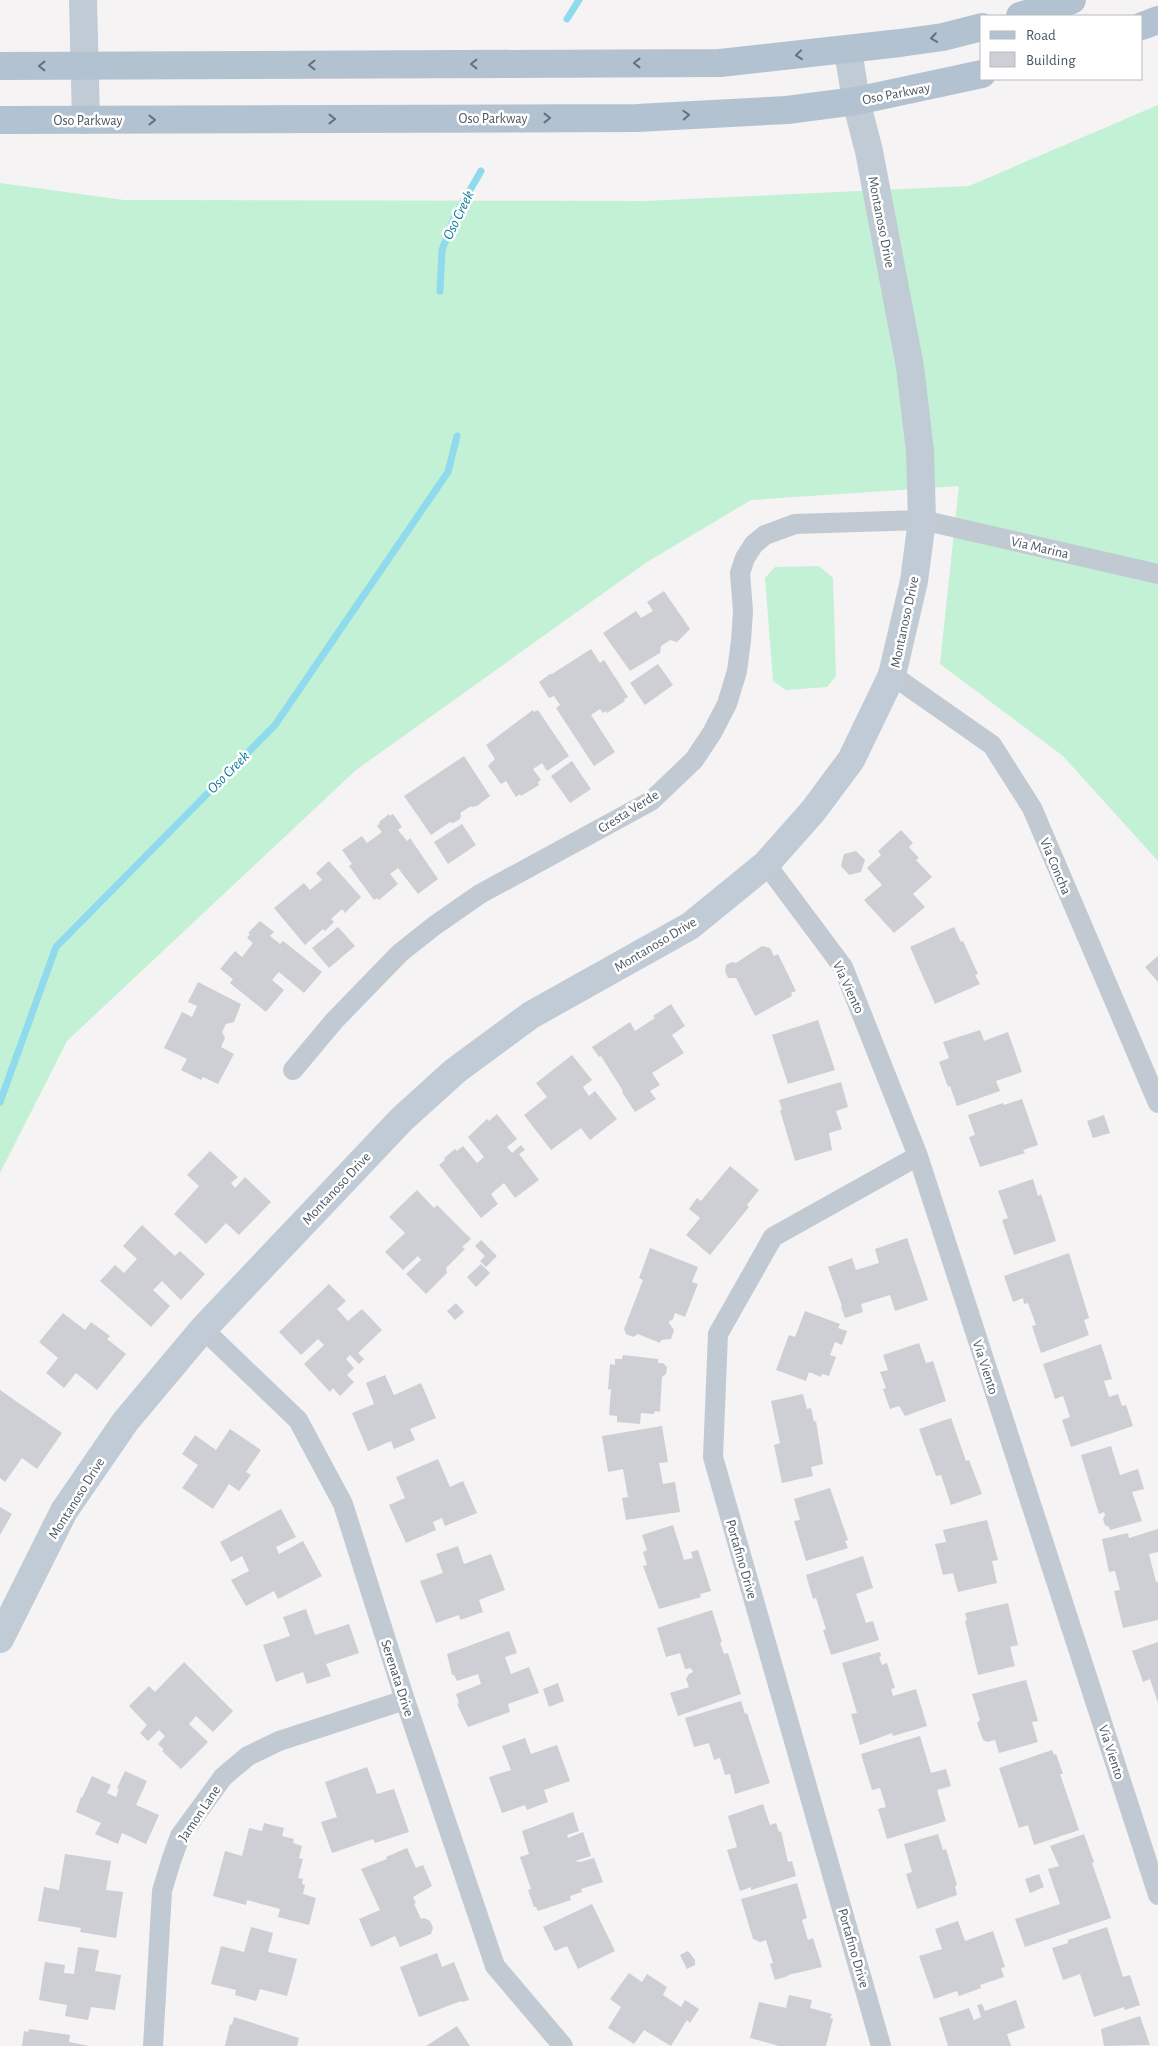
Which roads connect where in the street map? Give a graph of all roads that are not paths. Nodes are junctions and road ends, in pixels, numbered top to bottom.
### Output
1 (83, 0) edge
2 (1072, 0) edge
3 (1023, 15) edge
4 (1158, 20) edge
5 (1143, 26) edge
6 (980, 28) edge
7 (848, 50) junction
8 (84, 65) junction
9 (0, 66) edge
10 (980, 74) edge
11 (856, 100) junction
12 (0, 120) edge
13 (86, 120) junction
14 (922, 520) junction
15 (1158, 574) edge
16 (892, 675) junction
17 (766, 864) junction
18 (292, 1070) dead end
19 (1158, 1103) edge
20 (918, 1156) junction
21 (203, 1329) junction
22 (0, 1639) edge
23 (405, 1700) junction
24 (1158, 1895) edge
25 (153, 2046) edge
26 (563, 2046) edge
27 (882, 2046) edge

1 - 8 street
2 - 3 main road
4 - 5 main road
6 -> 7 main road
7 -> 8 main road
7 - 11 street, Montanoso Drive
8 -> 9 main road
8 - 13 street
10 - 11 main road, Oso Parkway
13 -> 11 main road, Oso Parkway
11 - 14 street, Montanoso Drive
12 - 13 main road, Oso Parkway
14 - 15 street, Via Marina
14 - 16 street, Montanoso Drive
14 - 18 street, Cresta Verde
16 - 17 street, Montanoso Drive
16 - 19 street, Via Concha
17 - 20 street, Via Viento
17 - 21 street, Montanoso Drive
20 - 24 street, Via Viento
20 - 27 street, Portafino Drive
21 - 22 street, Montanoso Drive
21 - 23 street, Serenata Drive
23 - 25 street, Jamon Lane
23 - 26 street, Serenata Drive

